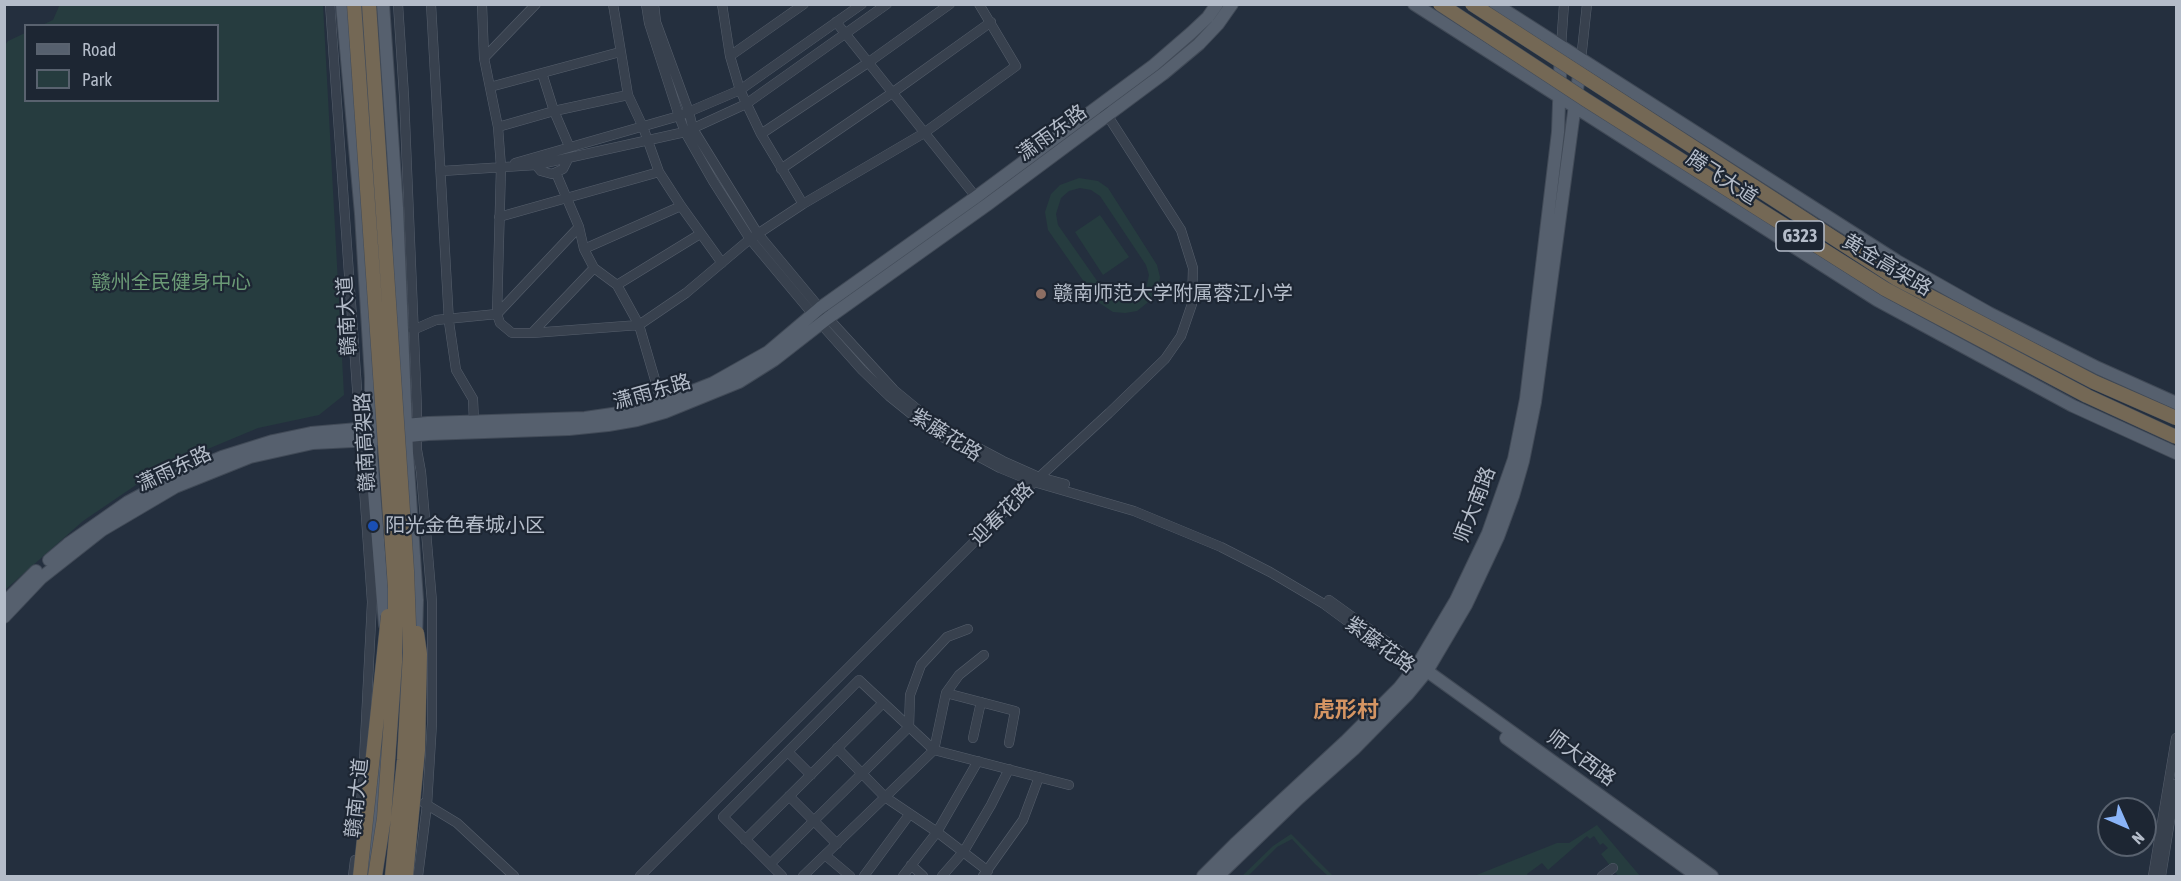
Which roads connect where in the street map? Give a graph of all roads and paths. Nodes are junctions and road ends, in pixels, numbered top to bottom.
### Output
1 (330, 4) edge
2 (342, 4) edge
3 (354, 4) edge
4 (369, 4) edge
5 (383, 4) edge
6 (398, 4) edge
7 (431, 4) edge
8 (482, 4) edge
9 (536, 4) edge
10 (612, 4) edge
11 (646, 4) edge
12 (654, 4) edge
13 (804, 4) edge
14 (862, 4) edge
15 (887, 4) edge
16 (950, 4) edge
17 (979, 4) edge
18 (1216, 4) edge
19 (1232, 4) edge
20 (1414, 4) edge
21 (1440, 4) edge
22 (1472, 4) edge
23 (1495, 4) edge
24 (1564, 4) edge
25 (1587, 4) edge
26 (723, 5) edge
27 (836, 22) junction
28 (991, 22) junction
29 (845, 33) junction
30 (1561, 47) junction
31 (620, 52) junction
32 (730, 56) junction
33 (484, 58) junction
34 (1581, 60) junction
35 (869, 62) junction
36 (542, 73) junction
37 (490, 87) junction
38 (740, 90) junction
39 (892, 93) junction
40 (628, 95) junction
41 (1559, 97) junction
42 (746, 104) junction
43 (1100, 104) junction
44 (1575, 107) junction
45 (554, 111) junction
46 (689, 112) junction
47 (1109, 115) junction
48 (679, 116) junction
49 (498, 127) junction
50 (643, 127) junction
51 (689, 131) junction
52 (924, 133) junction
53 (761, 134) junction
54 (648, 142) junction
55 (569, 146) junction
56 (568, 159) junction
57 (536, 165) junction
58 (501, 168) junction
59 (781, 170) junction
60 (442, 171) junction
61 (659, 172) junction
62 (556, 173) junction
63 (976, 197) junction
64 (566, 199) junction
65 (803, 204) junction
66 (681, 206) junction
67 (499, 217) junction
68 (579, 228) junction
69 (700, 234) junction
70 (754, 237) junction
71 (584, 249) junction
72 (722, 263) junction
73 (594, 268) junction
74 (617, 285) junction
75 (497, 314) junction
76 (820, 316) junction
77 (448, 318) junction
78 (639, 325) junction
79 (413, 330) junction
80 (532, 333) junction
81 (2176, 403) edge
82 (663, 407) junction
83 (2176, 418) edge
84 (474, 422) junction
85 (411, 430) junction
86 (366, 435) junction
87 (2176, 437) edge
88 (2176, 453) edge
89 (1036, 479) junction
90 (400, 572) junction
91 (4, 603) edge
92 (4, 617) edge
93 (968, 629) dead end
94 (984, 655) dead end
95 (1420, 670) junction
96 (946, 693) junction
97 (981, 702) junction
98 (883, 703) junction
99 (909, 727) junction
100 (973, 738) dead end
101 (2176, 738) edge
102 (1009, 743) dead end
103 (837, 748) junction
104 (934, 750) junction
105 (788, 752) junction
106 (978, 761) junction
107 (1009, 769) junction
108 (862, 773) junction
109 (811, 775) junction
110 (1039, 777) junction
111 (2176, 784) edge
112 (1069, 785) dead end
113 (410, 794) junction
114 (789, 796) junction
115 (885, 797) junction
116 (427, 805) junction
117 (909, 815) junction
118 (814, 821) junction
119 (937, 831) junction
120 (745, 840) junction
121 (837, 844) junction
122 (964, 852) junction
123 (825, 855) junction
124 (770, 864) junction
125 (911, 865) junction
126 (1613, 868) dead end
127 (986, 874) edge
128 (353, 876) edge
129 (360, 876) edge
130 (367, 876) edge
131 (375, 876) edge
132 (392, 876) edge
133 (401, 876) edge
134 (406, 876) edge
135 (418, 876) edge
136 (514, 876) edge
137 (640, 876) edge
138 (782, 876) edge
139 (803, 876) edge
140 (850, 876) edge
141 (864, 876) edge
142 (903, 876) edge
143 (923, 876) edge
144 (942, 876) edge
145 (1203, 876) edge
146 (1218, 876) edge
147 (1602, 876) edge
148 (1697, 876) edge
149 (1712, 876) edge
150 (2153, 876) edge
151 (2161, 876) edge

1 - 86 street
2 - 86 main road, 赣南大道
3 - 90 highway, 赣南高架路, bridge
4 - 90 highway, 赣南高架路, bridge
5 - 85 main road
6 - 79 street
7 - 60 street
8 - 33 street
9 - 33 street
10 - 31 street
11 - 48 street, 紫藤花路
12 - 46 street, 紫藤花路
13 - 32 street
14 - 27 street
15 - 29 street
16 - 35 street
17 - 28 street
18 - 43 main road, 潇雨东路
19 - 47 main road, 潇雨东路
20 - 41 main road, 腾飞大道
21 - 87 highway, 黄金高架路 / G323, bridge
22 - 83 highway, 黄金高架路 / G323, bridge
23 - 30 main road, 腾飞大道
24 - 30 street
25 - 34 street
26 - 32 street
27 - 29 street
27 - 38 street
28 - 39 street
28 - 52 street
29 - 35 street
29 - 42 street
30 - 34 main road, 腾飞大道
30 - 41 main road, 师大南路
31 - 36 street
31 - 40 street
32 - 38 street
33 - 37 street
34 - 44 main road, 师大南路
34 - 81 main road, 腾飞大道
35 - 39 street
35 - 53 street
36 - 37 street
36 - 45 street
37 - 49 street
38 - 42 street
38 - 46 street
39 - 52 street
39 - 59 street
40 - 45 street
40 - 50 street
41 - 44 main road, 腾飞大道
41 - 95 main road, 师大南路
42 - 51 street
42 - 53 street
43 - 47 street, 迎春花路
43 - 63 main road, 潇雨东路
44 - 88 main road, 腾飞大道
44 - 95 main road, 师大南路
45 - 49 street
45 - 55 street
46 - 48 street
46 - 51 street, 紫藤花路
47 - 76 main road, 潇雨东路
47 - 89 street, 迎春花路
48 - 50 street
48 - 51 street, 紫藤花路
49 - 58 street
50 - 54 street
50 - 55 street
51 - 54 street
51 - 70 street, 紫藤花路
52 - 63 street
52 - 65 street
53 - 59 street
54 - 56 street
54 - 61 street
55 - 58 street
56 - 57 street
56 - 62 street
57 - 58 street
57 - 62 street
58 - 60 street
58 - 67 street
59 - 65 street
60 - 77 street
61 - 64 street
61 - 66 street
62 - 64 street
63 - 76 main road, 潇雨东路
64 - 67 street
64 - 68 street
65 - 70 street
66 - 69 street
66 - 71 street
67 - 75 street
68 - 71 street
68 - 75 street
69 - 72 street
69 - 74 street
70 - 72 street
70 - 76 street, 紫藤花路
71 - 73 street
72 - 78 street
73 - 74 street
73 - 80 street
74 - 78 street
75 - 77 street
75 - 80 street
76 - 82 main road, 潇雨东路
76 - 89 street, 紫藤花路
77 - 79 street
77 - 84 street
78 - 80 street
78 - 82 street
79 - 85 street
82 - 84 main road, 潇雨东路
82 - 85 main road, 潇雨东路
84 - 85 main road, 潇雨东路
85 - 86 main road, 潇雨东路
85 - 113 main road
85 - 116 street
86 - 91 main road, 潇雨东路
86 - 92 main road, 潇雨东路
86 - 128 street
86 - 130 main road, 赣南大道
89 - 95 street, 紫藤花路
89 - 137 street, 迎春花路
90 - 129 highway, bridge
90 - 131 highway, 赣南高架路, bridge
90 - 132 highway, 赣南高架路, bridge
90 - 134 highway, bridge
93 - 99 street
94 - 96 street
95 - 145 main road, 师大南路
95 - 146 main road, 师大南路
95 - 148 main road, 师大西路
95 - 149 main road, 师大西路
96 - 97 street
96 - 104 street
97 - 100 street
97 - 102 street
98 - 99 street
98 - 103 street
98 - 105 street
99 - 104 street
99 - 108 street
101 - 150 street
103 - 108 street
103 - 109 street
104 - 106 street
104 - 115 street
105 - 109 street
105 - 120 street
106 - 107 street
106 - 119 street
107 - 110 street
107 - 122 street
108 - 115 street
108 - 118 street
109 - 114 street
110 - 112 street
110 - 127 street
111 - 151 street
113 - 116 street
113 - 133 main road
114 - 118 street
114 - 120 street
115 - 117 street
115 - 121 street
116 - 135 street
116 - 136 street
117 - 119 street
117 - 141 street
118 - 121 street
118 - 124 street
119 - 122 street
119 - 125 street
120 - 124 street
121 - 123 street
122 - 127 street
122 - 144 street
123 - 139 street
123 - 140 street
124 - 138 street
125 - 142 street
125 - 143 street
126 - 147 street

